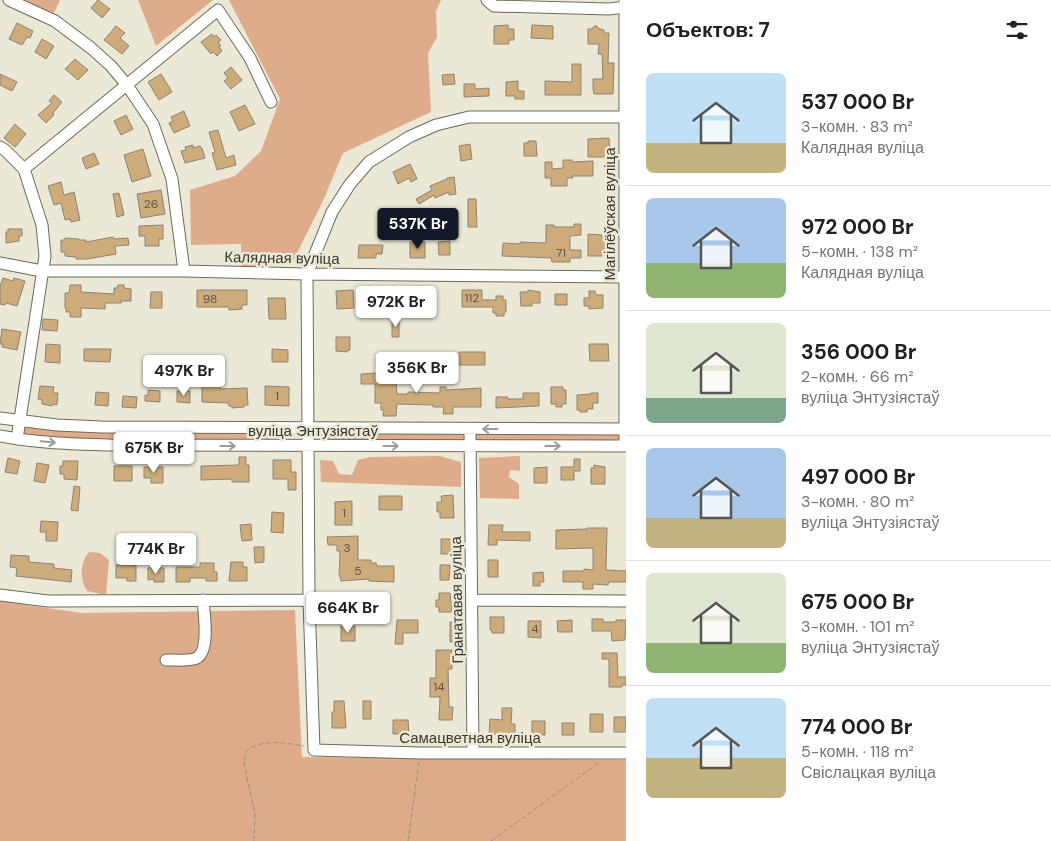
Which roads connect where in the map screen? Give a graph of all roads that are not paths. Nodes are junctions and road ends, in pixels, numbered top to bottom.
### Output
1 (9, 0) edge
2 (487, 0) edge
3 (625, 5) edge
4 (128, 85) junction
5 (272, 102) dead end
6 (625, 117) edge
7 (0, 147) edge
8 (24, 169) junction
9 (0, 263) edge
10 (184, 271) junction
11 (42, 272) junction
12 (307, 274) junction
13 (625, 277) edge
14 (0, 418) edge
15 (19, 421) junction
16 (308, 428) junction
17 (470, 428) junction
18 (625, 429) edge
19 (0, 436) edge
20 (17, 439) junction
21 (308, 446) junction
22 (625, 446) edge
23 (470, 447) junction
24 (0, 595) edge
25 (203, 600) junction
26 (309, 600) junction
27 (472, 600) junction
28 (626, 601) edge
29 (166, 660) dead end
30 (473, 753) junction
31 (626, 753) edge

1 - 4 street
2 - 3 street
3 - 6 street, Магілёўская вуліца
4 - 5 street
4 - 8 street
4 - 10 street
6 - 12 street
6 - 13 street, Магілёўская вуліца
7 - 8 street
8 - 11 street
9 - 11 street, Калядная вуліца
10 - 11 street, Калядная вуліца
10 - 12 street, Калядная вуліца
11 - 15 street
12 - 13 street, Калядная вуліца
12 - 16 street
13 - 18 street, Магілёўская вуліца
14 - 15 street, вуліца Энтузіястаў
15 - 16 street, вуліца Энтузіястаў
15 - 20 street
16 - 17 street, вуліца Энтузіястаў
16 - 21 street
18 -> 17 street, вуліца Энтузіястаў
17 - 23 street, Гранатавая вуліца
18 - 22 street, Магілёўская вуліца
19 - 20 street, вуліца Энтузіястаў
20 -> 21 street, вуліца Энтузіястаў
21 -> 23 street, вуліца Энтузіястаў
21 - 26 street
23 -> 22 street, вуліца Энтузіястаў
23 - 27 street, Гранатавая вуліца
24 - 25 street
25 - 26 street
25 - 29 street
26 - 30 street, Самацветная вуліца
27 - 28 street
27 - 30 street, Гранатавая вуліца
30 - 31 street, Самацветная вуліца

